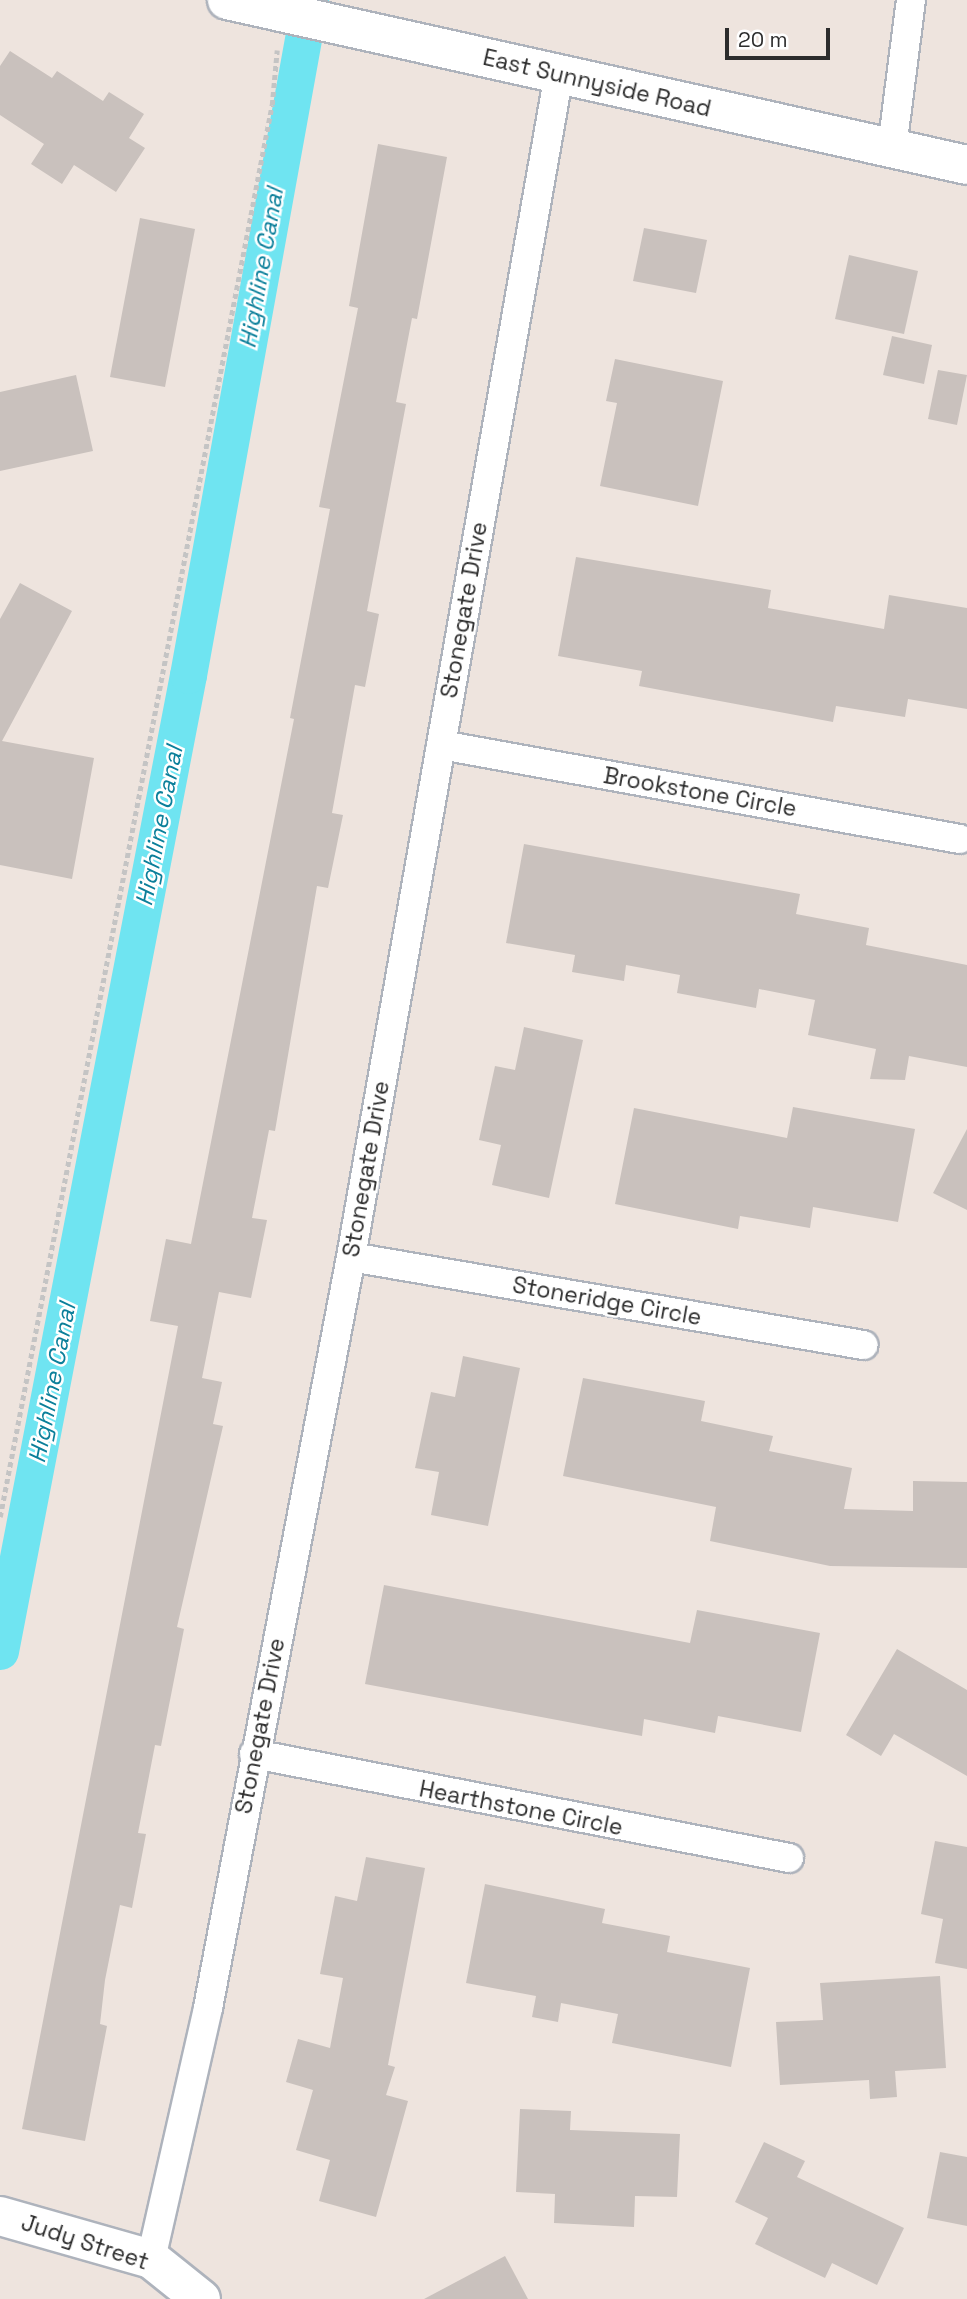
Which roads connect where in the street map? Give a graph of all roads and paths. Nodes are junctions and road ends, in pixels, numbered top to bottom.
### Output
1 (227, 0) edge
2 (911, 0) edge
3 (300, 17) junction
4 (559, 74) junction
5 (892, 148) junction
6 (967, 164) edge
7 (440, 745) junction
8 (960, 839) dead end
9 (351, 1257) junction
10 (863, 1345) dead end
11 (0, 1517) edge
12 (254, 1754) junction
13 (789, 1858) dead end
14 (0, 2216) edge
15 (150, 2259) junction
16 (201, 2299) edge

1 - 3 main road, East Sunnyside Road
2 - 5 street
3 - 4 main road, East Sunnyside Road
3 - 11 path
4 - 5 main road, East Sunnyside Road
4 - 7 street, Stonegate Drive
5 - 6 main road, East Sunnyside Road
7 - 8 street, Brookstone Circle
7 - 9 street, Stonegate Drive
9 - 10 street, Stoneridge Circle
9 - 12 street, Stonegate Drive
12 - 13 street, Hearthstone Circle
12 - 15 street, Stonegate Drive
14 - 15 main road, Judy Street
15 - 16 main road, Judy Street

